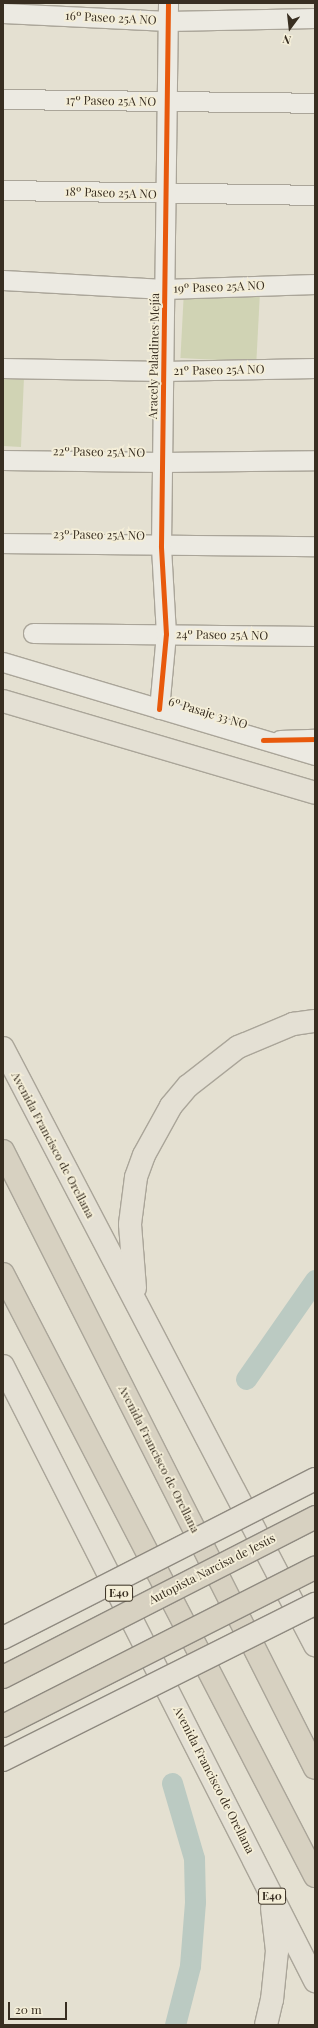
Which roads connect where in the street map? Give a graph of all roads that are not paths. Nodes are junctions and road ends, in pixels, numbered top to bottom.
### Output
1 (168, 12) edge
2 (3, 13) edge
3 (315, 18) edge
4 (3, 99) edge
5 (167, 101) junction
6 (315, 103) edge
7 (3, 190) edge
8 (165, 194) junction
9 (315, 195) edge
10 (3, 280) edge
11 (315, 284) edge
12 (164, 289) junction
13 (3, 368) edge
14 (315, 368) edge
15 (163, 370) junction
16 (3, 460) edge
17 (315, 460) edge
18 (162, 462) junction
19 (3, 543) edge
20 (161, 546) junction
21 (315, 546) edge
22 (33, 633) dead end
23 (166, 634) junction
24 (315, 636) edge
25 (3, 662) edge
26 (3, 701) edge
27 (159, 709) junction
28 (315, 739) edge
29 (263, 740) junction
30 (315, 755) edge
31 (315, 793) edge
32 (315, 1022) edge
33 (3, 1048) edge
34 (3, 1151) edge
35 (3, 1274) edge
36 (136, 1299) junction
37 (5, 1371) edge
38 (315, 1479) edge
39 (315, 1517) edge
40 (315, 1568) edge
41 (315, 1604) edge
42 (3, 1638) edge
43 (315, 1645) edge
44 (3, 1677) edge
45 (3, 1726) edge
46 (3, 1760) edge
47 (315, 1768) edge
48 (315, 1876) edge
49 (269, 1891) junction
50 (315, 1980) edge
51 (266, 2025) edge

1 - 2 street, 16º Paseo 25A NO
1 - 3 street, 16º Paseo 25A NO
1 - 5 street, Aracely Paladines Mejía
4 - 5 street, 17º Paseo 25A NO
5 - 6 street, 17º Paseo 25A NO
5 - 8 street, Aracely Paladines Mejía
7 - 8 street, 18º Paseo 25A NO
8 - 9 street, 18º Paseo 25A NO
8 - 12 street, Aracely Paladines Mejía
10 - 12 street, 19º Paseo 25A NO
11 - 12 street, 19º Paseo 25A NO
12 - 15 street, Aracely Paladines Mejía
13 - 15 street, 21º Paseo 25A NO
14 - 15 street, 21º Paseo 25A NO
15 - 18 street, Aracely Paladines Mejía
16 - 18 street, 22º Paseo 25A NO
17 - 18 street, 22º Paseo 25A NO
18 - 20 street, Aracely Paladines Mejía
19 - 20 street, 23º Paseo 25A NO
20 - 21 street, 23º Paseo 25A NO
20 - 23 street, Aracely Paladines Mejía
22 - 23 street, 24º Paseo 25A NO
23 - 24 street, 24º Paseo 25A NO
23 - 27 street, Aracely Paladines Mejía
25 - 27 street, 6º Pasaje 33 NO
26 - 31 main road
27 - 29 street, 6º Pasaje 33 NO
28 - 29 street
29 - 30 street, 6º Pasaje 33 NO
32 - 36 main road
33 - 36 main road, Avenida Francisco de Orellana
34 - 47 highway, Avenida Francisco de Orellana
35 - 48 highway
36 - 43 main road, Avenida Francisco de Orellana
37 - 49 main road, Avenida Francisco de Orellana / E40
38 - 42 main road, E40, bridge
39 - 44 highway, Autopista Narcisa de Jesús, bridge
40 - 45 highway, bridge
41 - 46 main road, bridge
49 - 50 main road, Avenida Francisco de Orellana / E40
49 - 51 main road

